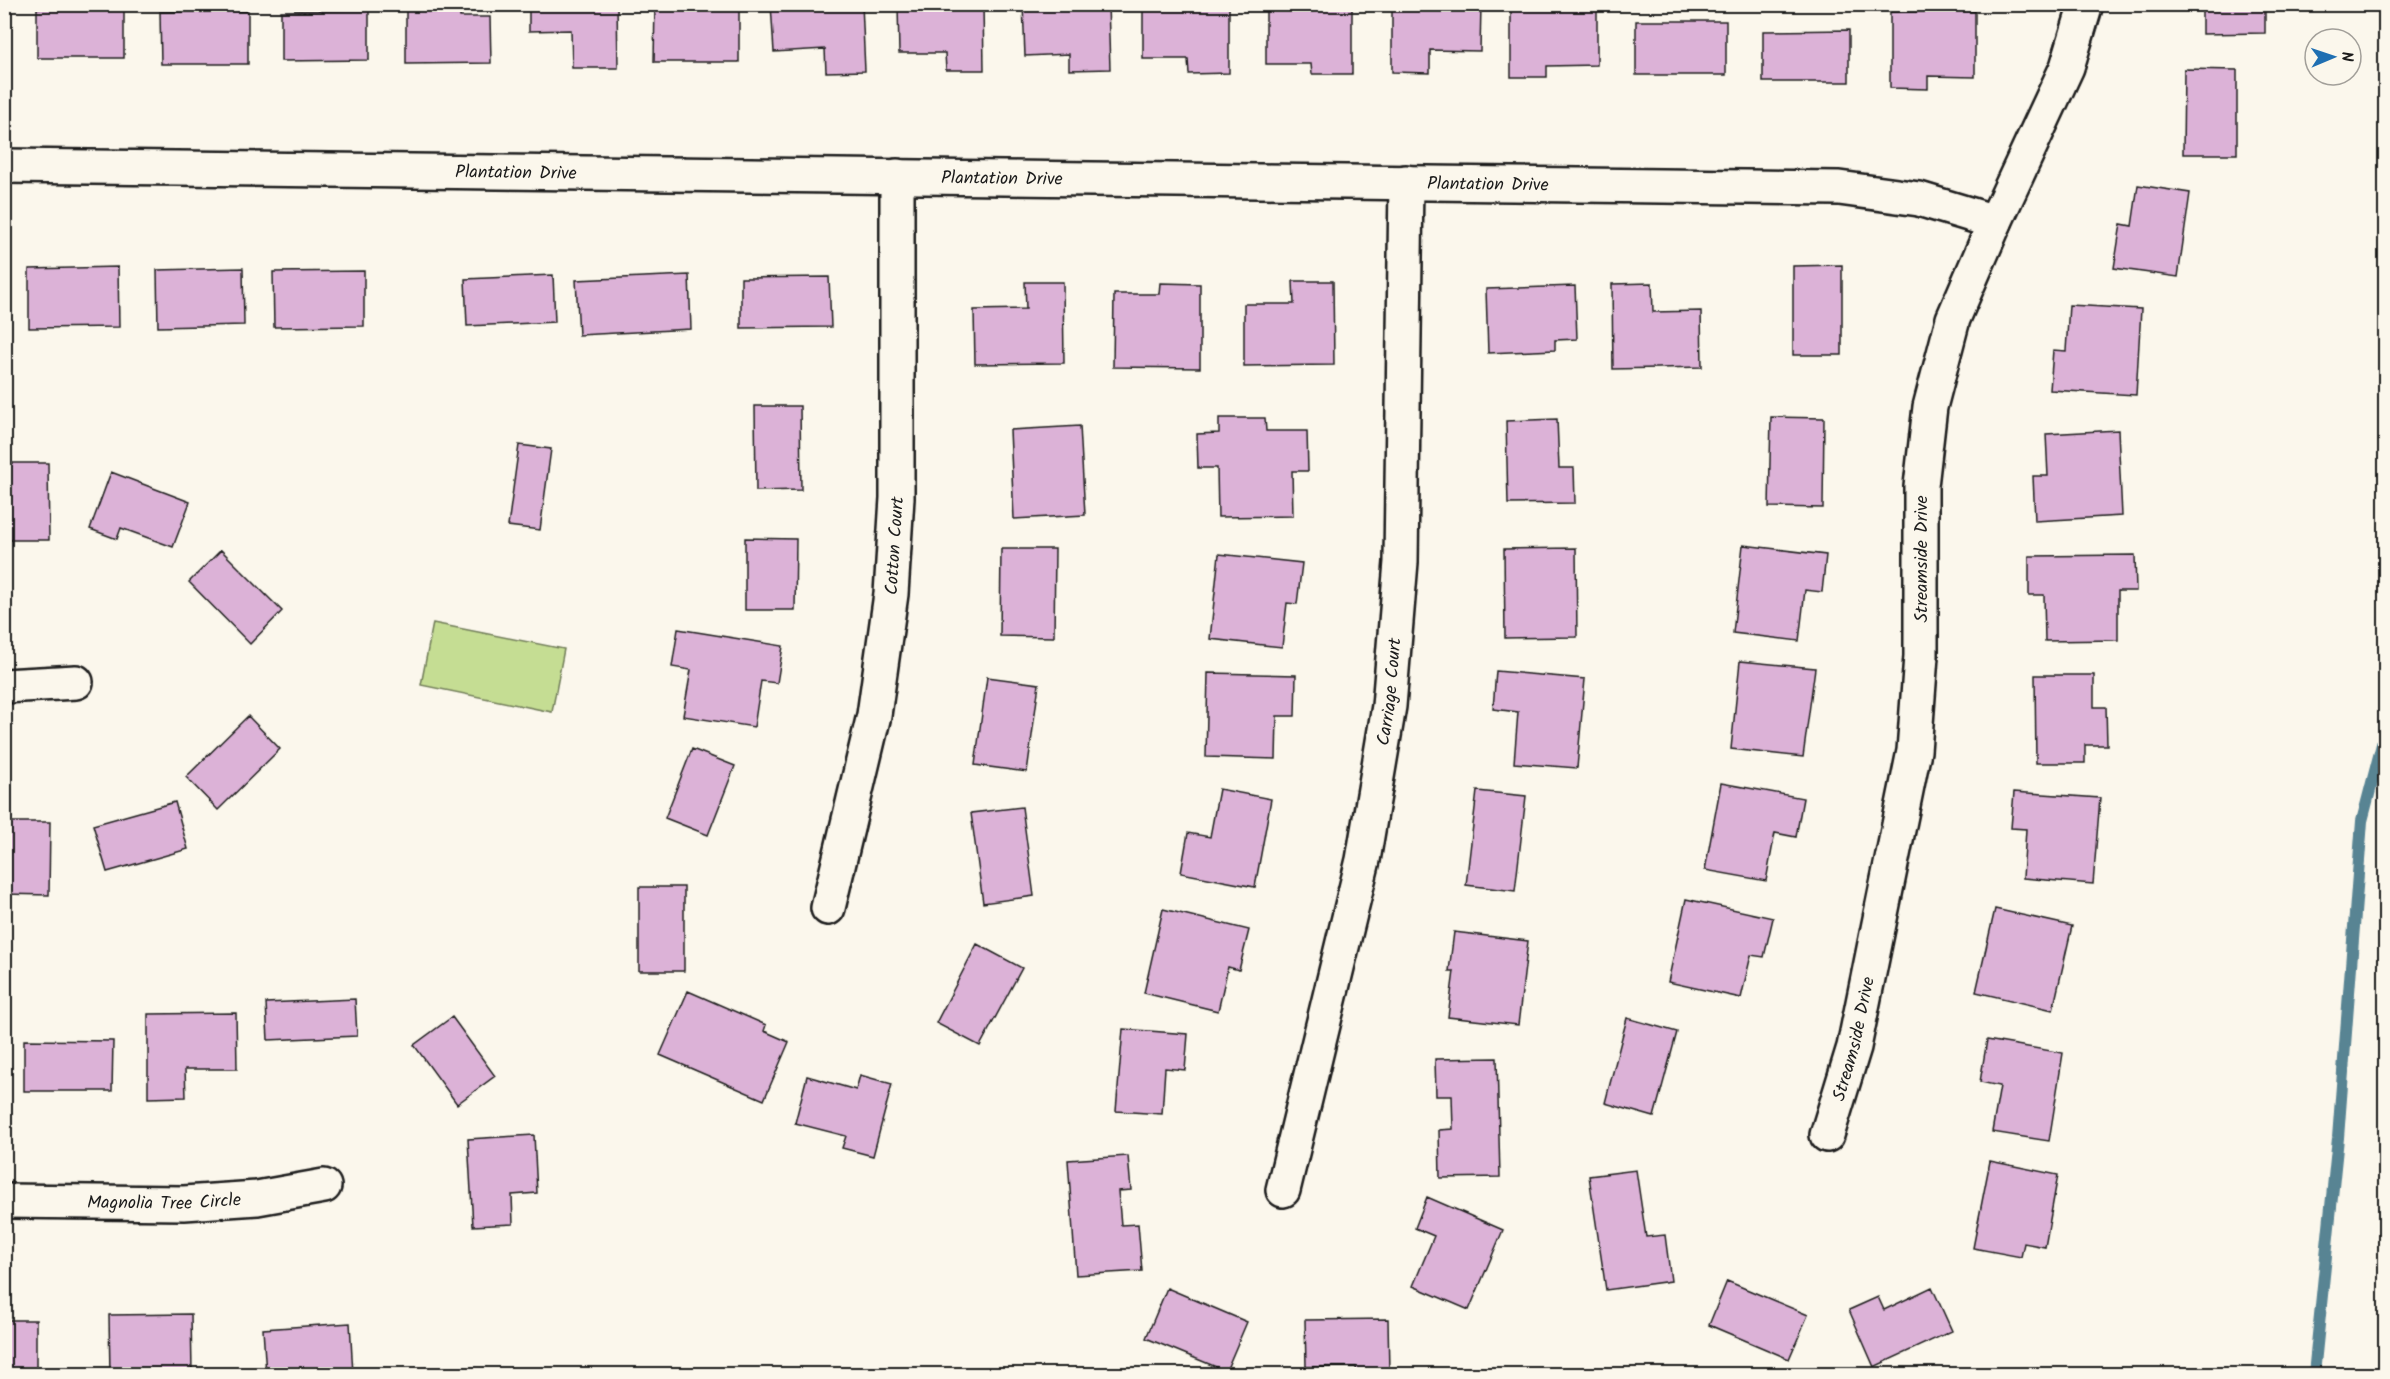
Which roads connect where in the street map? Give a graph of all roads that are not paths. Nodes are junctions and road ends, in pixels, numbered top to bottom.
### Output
1 (2086, 4) edge
2 (4, 165) edge
3 (897, 176) junction
4 (1406, 182) junction
5 (1995, 222) junction
6 (76, 682) dead end
7 (4, 687) edge
8 (828, 908) dead end
9 (1827, 1135) dead end
10 (324, 1186) dead end
11 (1283, 1190) dead end
12 (4, 1200) edge

1 - 5 street, Streamside Drive
2 - 3 street, Plantation Drive
3 - 4 street, Plantation Drive
3 - 8 street, Cotton Court
4 - 5 street, Plantation Drive
4 - 11 street, Carriage Court
5 - 9 street, Streamside Drive
6 - 7 street
10 - 12 street, Magnolia Tree Circle

